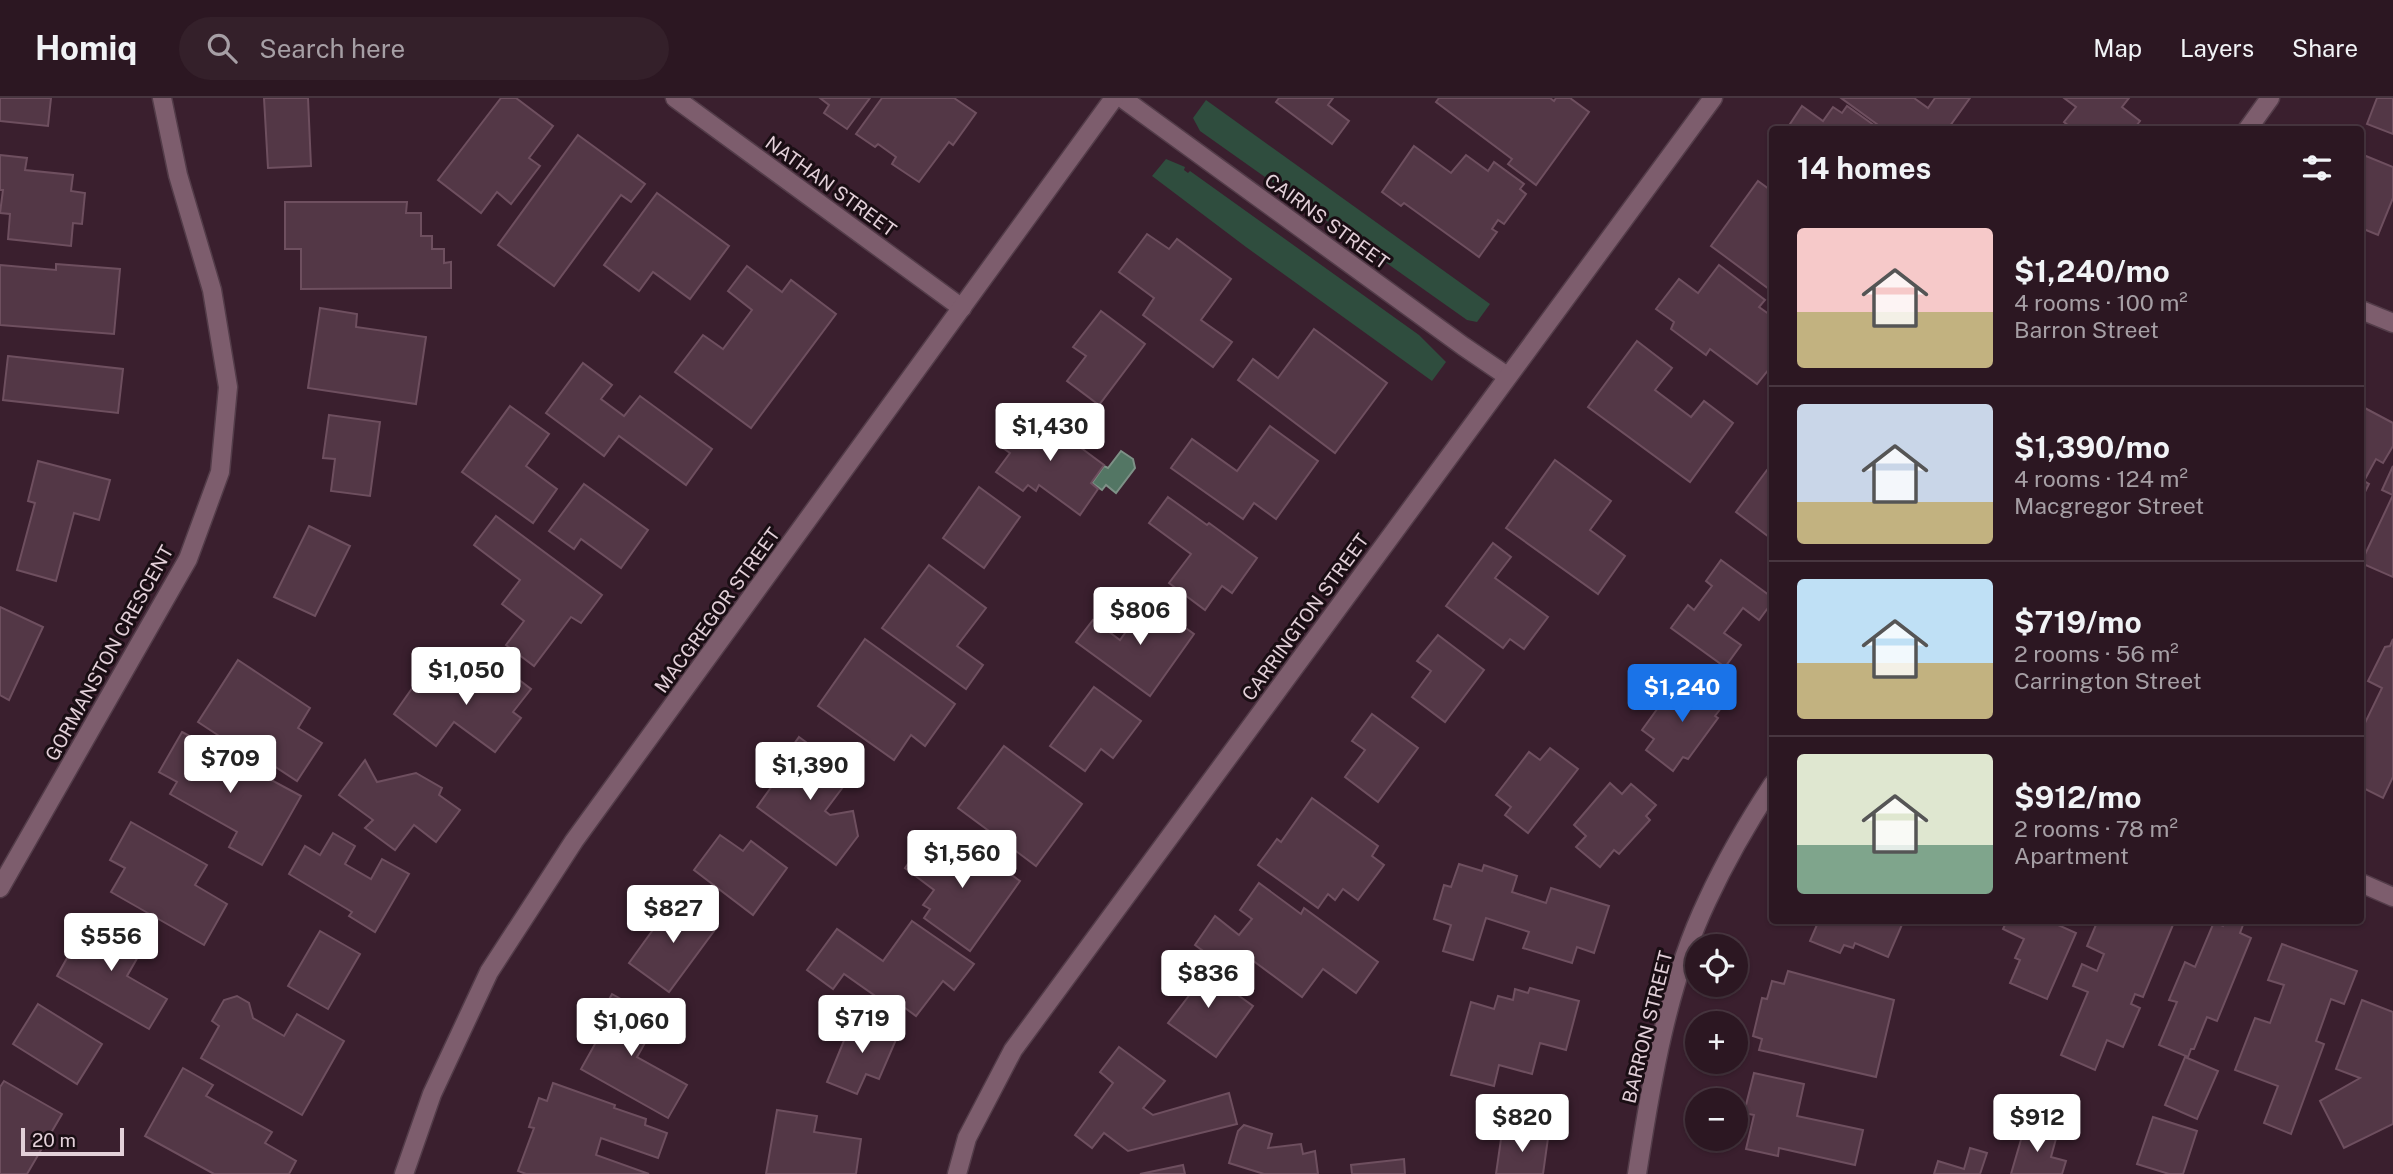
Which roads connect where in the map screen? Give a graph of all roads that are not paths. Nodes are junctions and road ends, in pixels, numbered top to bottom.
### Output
1 (162, 98) edge
2 (675, 98) edge
3 (1114, 98) edge
4 (1122, 98) edge
5 (1713, 98) edge
6 (2270, 98) edge
7 (2250, 126) edge
8 (962, 309) junction
9 (2364, 311) edge
10 (2393, 323) edge
11 (1507, 376) junction
12 (1769, 790) edge
13 (2364, 884) edge
14 (0, 888) edge
15 (2393, 897) edge
16 (404, 1174) edge
17 (957, 1174) edge
18 (1637, 1174) edge

1 - 14 street, GORMANSTON CRESCENT
2 - 8 street, NATHAN STREET
3 - 8 street, MACGREGOR STREET
4 - 11 street, CAIRNS STREET
5 - 11 street, CARRINGTON STREET
6 - 7 street
8 - 16 street, MACGREGOR STREET
9 - 10 street
11 - 17 street, CARRINGTON STREET
12 - 18 street, BARRON STREET
13 - 15 street

